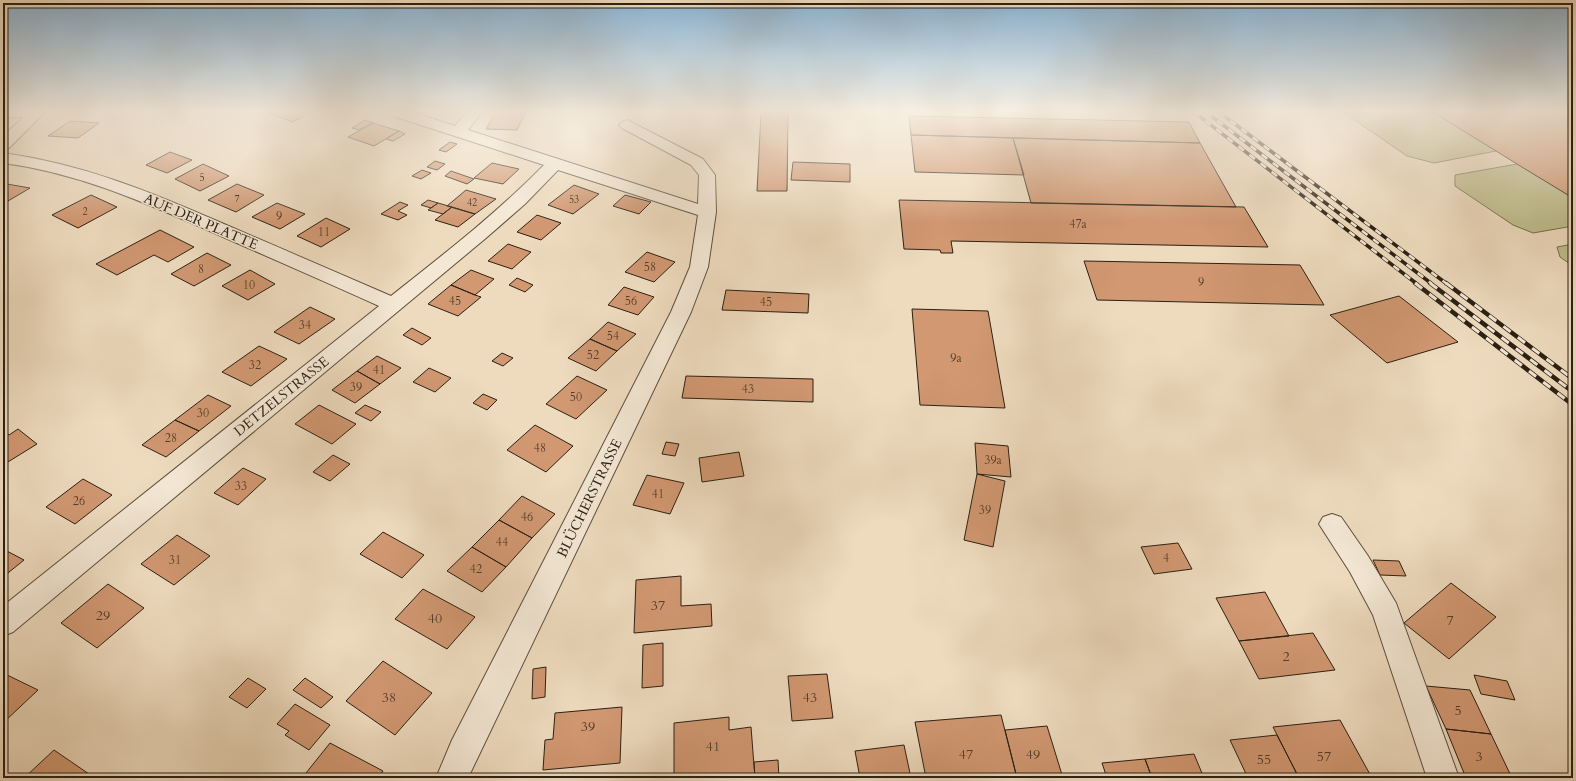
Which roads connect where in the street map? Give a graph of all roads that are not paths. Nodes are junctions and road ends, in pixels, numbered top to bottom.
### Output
1 (507, 148) edge
2 (672, 148) edge
3 (3, 158) edge
4 (554, 164) junction
5 (708, 212) junction
6 (393, 304) junction
7 (1332, 524) dead end
8 (3, 622) edge
9 (452, 778) edge
10 (1443, 778) edge

1 - 4 street
2 - 5 street, BLÜCHERSTRASSE
3 - 6 street, AUF DER PLATTE
4 - 5 street
4 - 6 street, DETZELSTRASSE
5 - 9 street, BLÜCHERSTRASSE
6 - 8 street, DETZELSTRASSE
7 - 10 street

